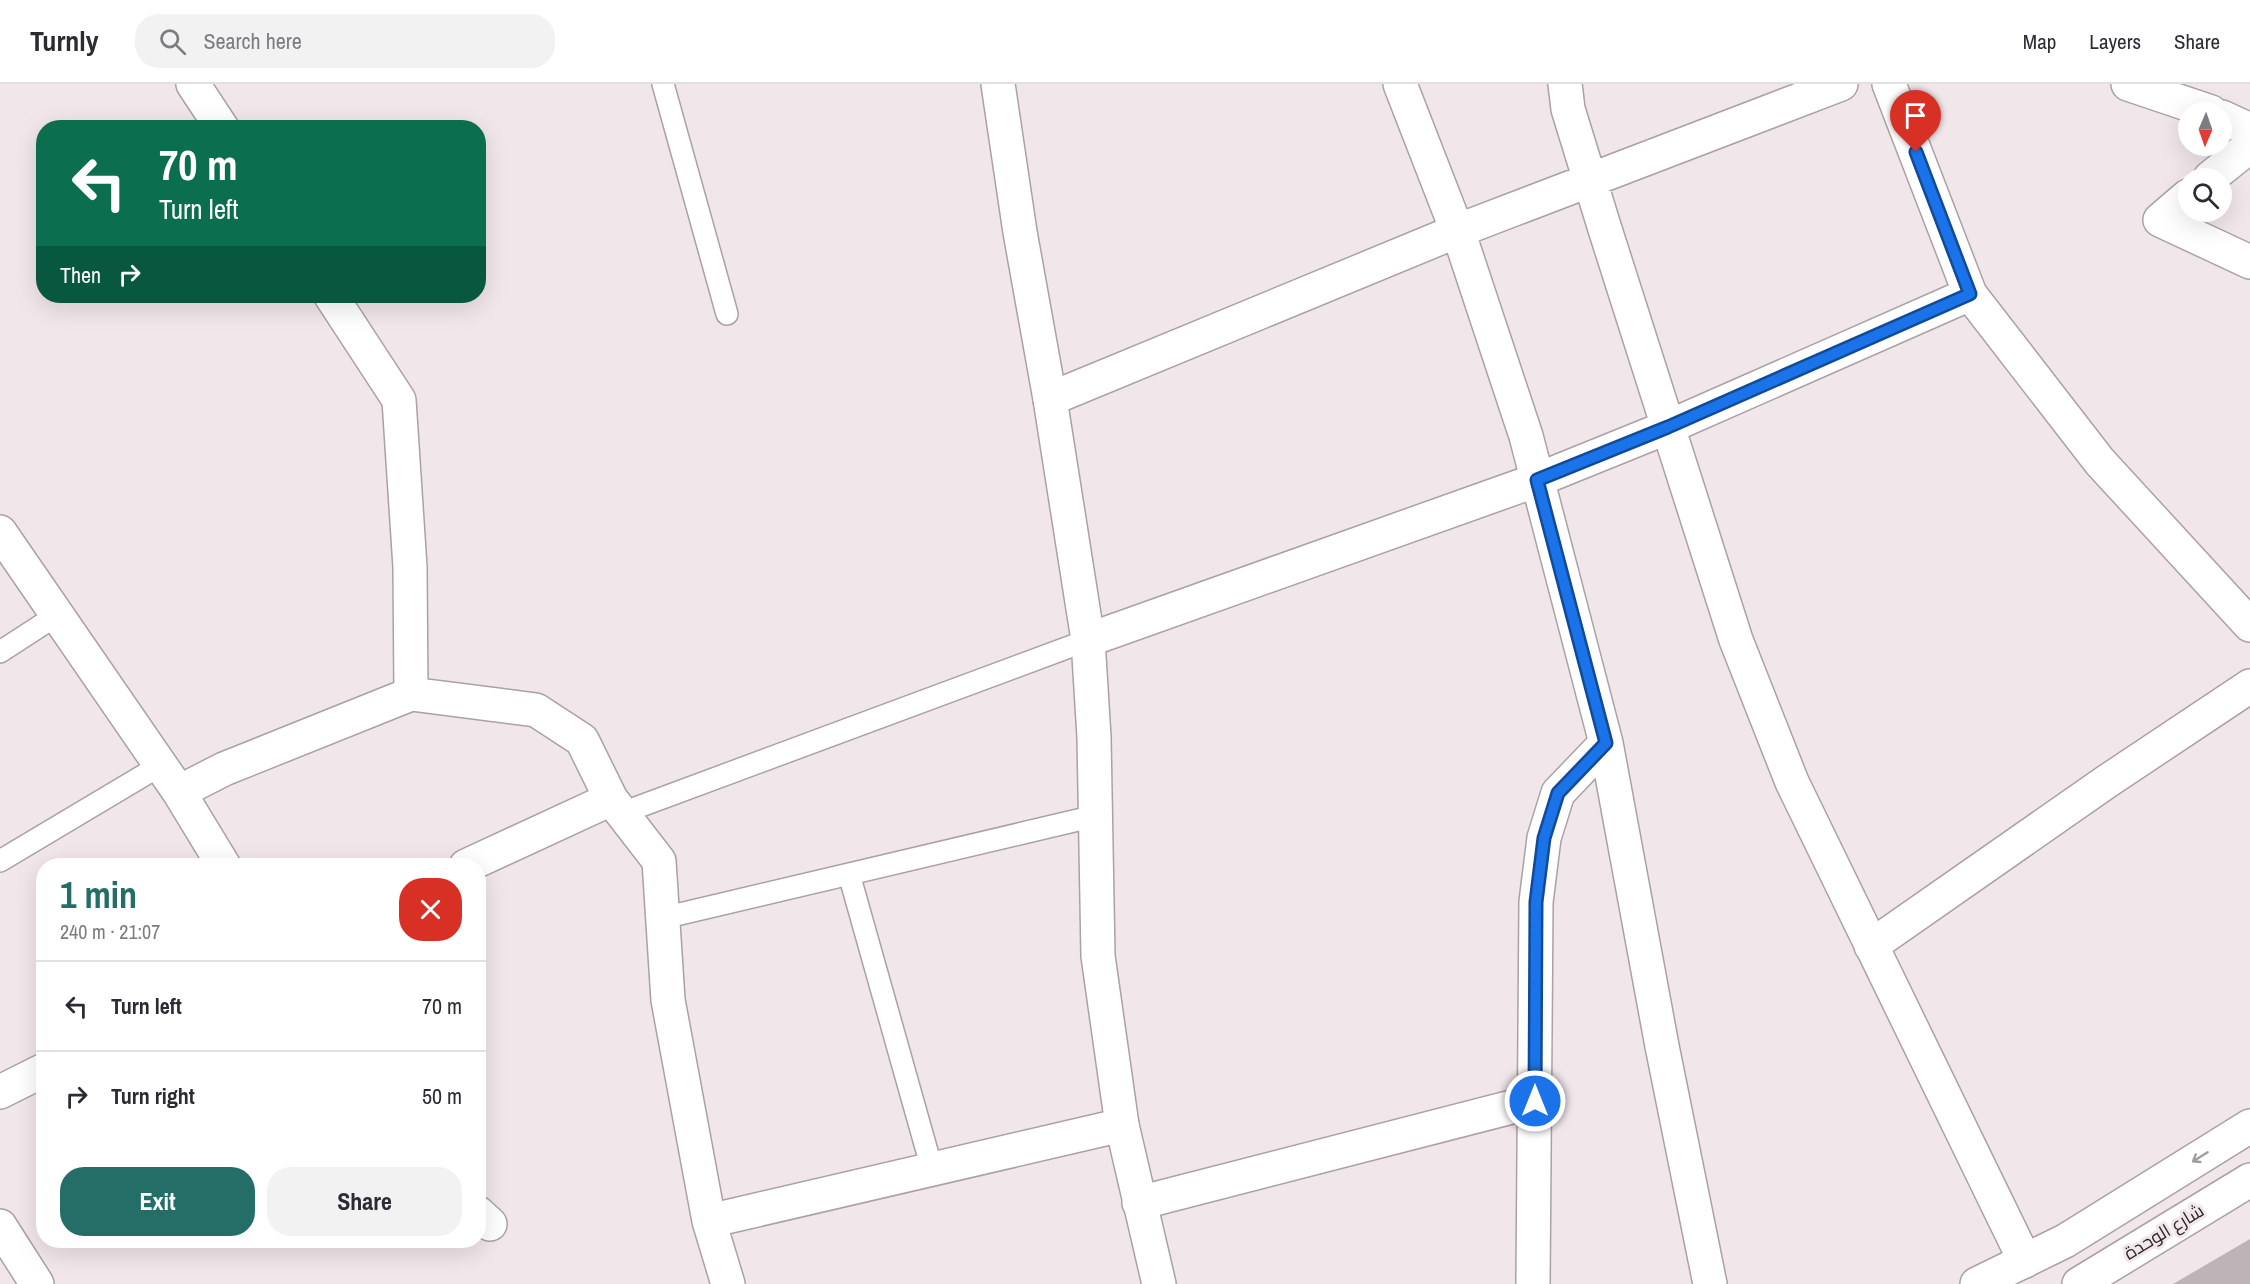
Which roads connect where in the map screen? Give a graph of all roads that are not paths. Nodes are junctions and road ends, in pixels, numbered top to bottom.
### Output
1 (193, 84) edge
2 (663, 84) edge
3 (998, 84) edge
4 (1400, 84) edge
5 (1565, 84) edge
6 (1841, 84) edge
7 (1889, 84) edge
8 (2128, 84) edge
9 (2181, 102) edge
10 (217, 120) edge
11 (2232, 122) edge
12 (2250, 130) edge
13 (2250, 146) edge
14 (2222, 168) edge
15 (1590, 181) junction
16 (2178, 204) edge
17 (1457, 231) junction
18 (2250, 262) edge
19 (1970, 294) junction
20 (336, 303) edge
21 (728, 314) dead end
22 (1050, 399) junction
23 (1668, 427) junction
24 (1537, 480) junction
25 (0, 532) edge
26 (57, 615) junction
27 (2250, 626) edge
28 (1088, 640) junction
29 (0, 652) edge
30 (2250, 686) edge
31 (411, 694) junction
32 (1606, 743) junction
33 (161, 765) junction
34 (179, 792) junction
35 (616, 806) junction
36 (1095, 816) junction
37 (219, 858) edge
38 (486, 858) edge
39 (0, 861) edge
40 (849, 874) junction
41 (663, 918) junction
42 (1871, 946) junction
43 (36, 1075) edge
44 (0, 1092) edge
45 (1535, 1101) junction
46 (1122, 1125) junction
47 (2250, 1126) edge
48 (932, 1169) junction
49 (2250, 1180) edge
50 (1139, 1203) junction
51 (709, 1221) junction
52 (0, 1226) edge
53 (2025, 1261) junction
54 (38, 1284) edge
55 (728, 1284) edge
56 (1159, 1284) edge
57 (1533, 1284) edge
58 (1710, 1284) edge
59 (1977, 1284) edge
60 (2079, 1284) edge

1 - 10 street
2 - 21 lane
3 - 22 street
4 - 17 street
5 - 15 street
6 - 15 street
7 - 19 street
8 - 9 street
11 - 12 street
13 - 14 street
15 - 17 street
15 - 23 street
16 - 18 street
17 - 22 street
17 - 24 street
19 - 23 street
19 - 27 street
20 - 31 street
22 - 28 street
23 - 24 street
23 - 42 street
24 - 28 street
24 - 32 street
25 - 26 street
26 - 29 lane
26 - 33 street
28 - 35 lane
28 - 36 street
30 - 42 street
31 - 34 street
31 - 35 street
32 - 45 street
32 - 58 street
33 - 34 street
33 - 39 lane
34 - 37 street
35 - 38 street
35 - 41 street
36 - 40 lane
36 - 46 street
40 - 41 lane
40 - 48 lane
41 - 51 street
42 - 53 street
43 - 44 street
45 - 50 street
45 - 57 street
46 - 48 street
46 - 50 street
47 -> 53 street
48 - 51 street
49 - 60 street, شارع الوحدة
50 - 56 street
51 - 55 street
52 - 54 street
53 - 59 street

